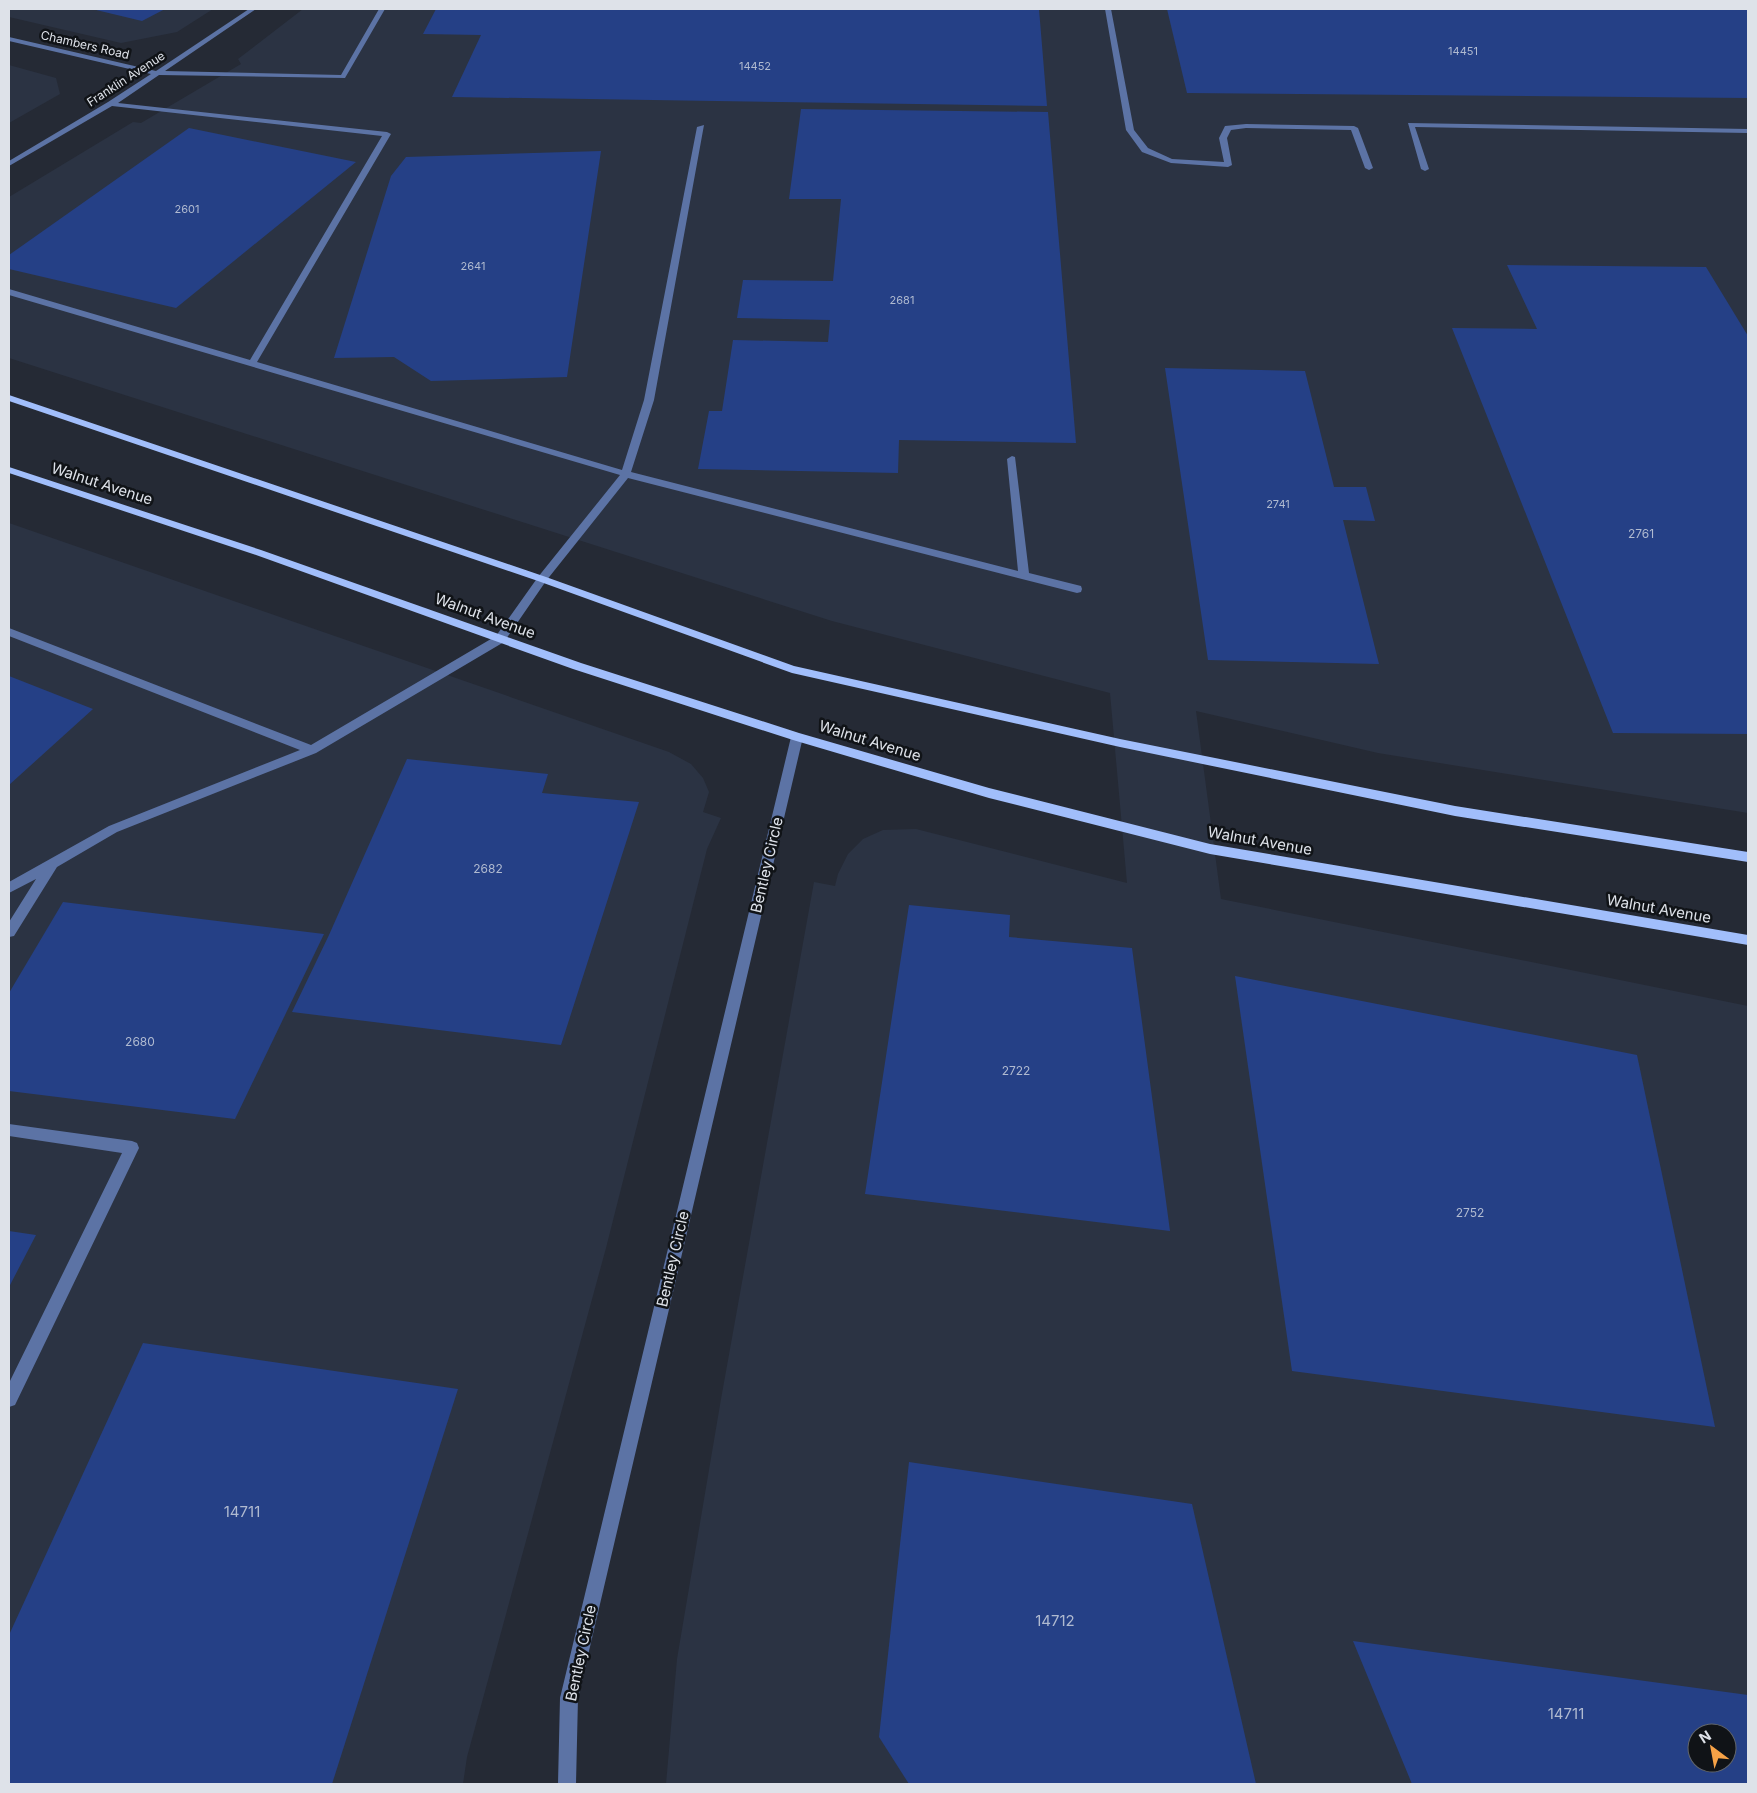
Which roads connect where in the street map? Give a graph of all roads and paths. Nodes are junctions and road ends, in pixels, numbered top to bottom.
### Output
1 (253, 9) edge
2 (382, 9) edge
3 (1108, 9) edge
4 (9, 39) edge
5 (157, 73) junction
6 (111, 104) junction
7 (701, 127) dead end
8 (1748, 131) edge
9 (9, 164) edge
10 (1369, 168) dead end
11 (1425, 169) dead end
12 (9, 292) edge
13 (252, 364) junction
14 (9, 398) edge
15 (1012, 459) dead end
16 (9, 470) edge
17 (626, 474) junction
18 (1024, 575) junction
19 (542, 578) junction
20 (1077, 589) dead end
21 (9, 632) edge
22 (500, 639) junction
23 (797, 737) junction
24 (312, 750) junction
25 (1748, 857) edge
26 (54, 862) junction
27 (9, 888) edge
28 (9, 932) edge
29 (1748, 940) edge
30 (9, 1130) edge
31 (9, 1399) edge
32 (567, 1784) edge

1 - 5 street, Franklin Avenue
2 - 5 street, Chambers Road
3 - 10 street
4 - 5 street, Chambers Road
5 - 6 street, Franklin Avenue
6 - 9 street, Franklin Avenue
6 - 13 street
7 - 17 street
8 - 11 street
12 - 13 street
13 - 17 street
14 - 19 main road
15 - 18 street
16 - 22 main road, Walnut Avenue
17 - 18 street
17 - 19 street
18 - 20 street
19 - 22 street
19 - 25 main road
21 - 24 street
22 - 23 main road, Walnut Avenue
22 - 24 street
23 - 29 main road, Walnut Avenue
23 - 32 street, Bentley Circle
24 - 26 street
26 - 27 street
26 - 28 street
30 - 31 street

